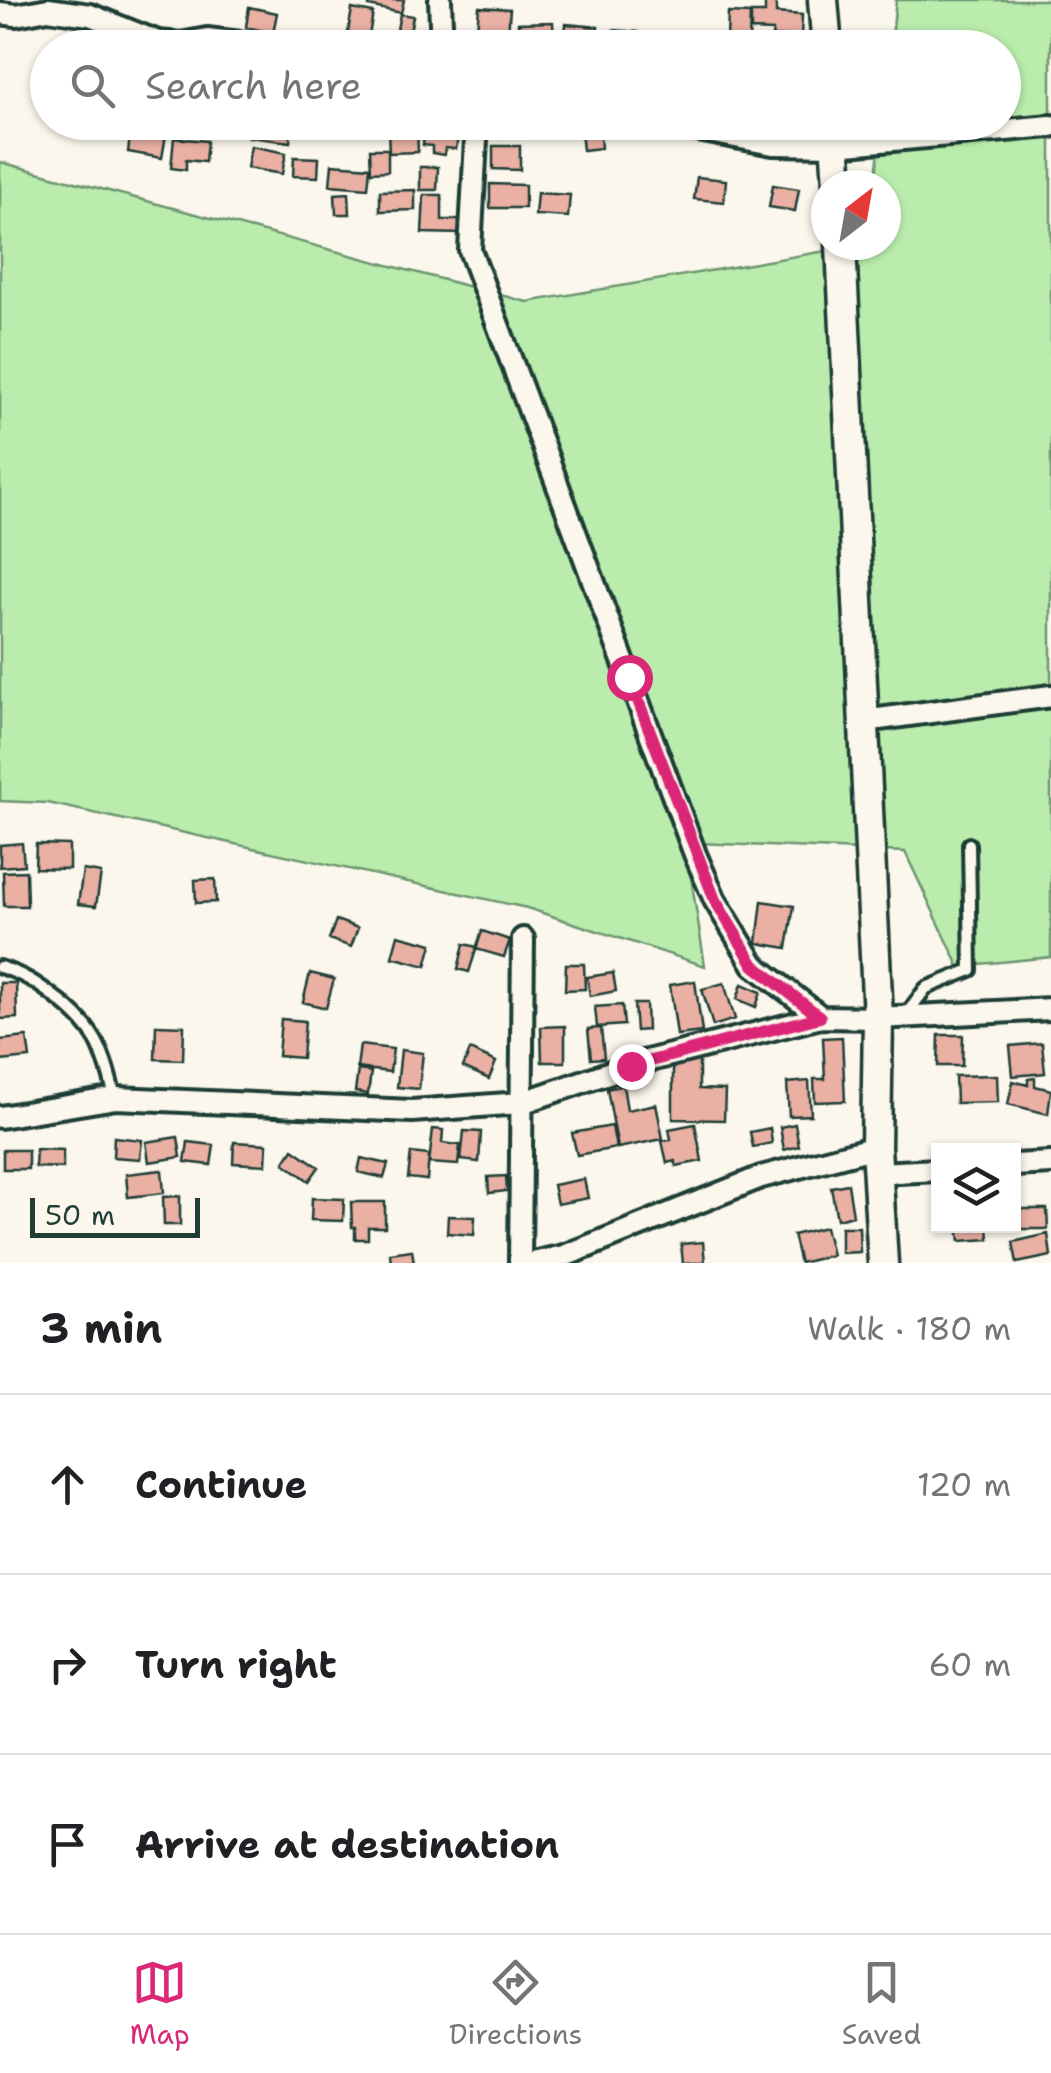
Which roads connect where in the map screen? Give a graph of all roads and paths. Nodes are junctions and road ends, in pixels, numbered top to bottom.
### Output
1 (108, 0) edge
2 (440, 0) edge
3 (823, 0) edge
4 (0, 13) edge
5 (112, 24) junction
6 (127, 30) edge
7 (441, 30) edge
8 (826, 30) edge
9 (1051, 126) edge
10 (1021, 127) edge
11 (476, 140) edge
12 (751, 140) edge
13 (797, 140) edge
14 (835, 140) edge
15 (837, 170) edge
16 (842, 260) edge
17 (1051, 696) edge
18 (864, 721) junction
19 (970, 844) dead end
20 (523, 939) dead end
21 (0, 967) edge
22 (1051, 1009) edge
23 (820, 1017) junction
24 (891, 1018) junction
25 (116, 1098) junction
26 (521, 1104) junction
27 (0, 1117) edge
28 (877, 1160) junction
29 (1051, 1163) edge
30 (1021, 1165) edge
31 (931, 1169) edge
32 (520, 1263) edge
33 (533, 1263) edge
34 (883, 1263) edge

1 - 5 street
2 - 7 street
3 - 8 street
4 - 5 street
5 - 6 street
9 - 10 street
11 - 23 street
12 - 13 street
14 - 15 street
16 - 18 street
17 - 18 street
18 - 24 street
19 - 24 lane
20 - 26 street
21 - 25 lane
22 - 24 street
23 - 24 street
23 - 26 street
24 - 28 street
25 - 26 street
25 - 27 street
26 - 32 street
28 - 31 street
28 - 33 street
28 - 34 street
29 - 30 street

